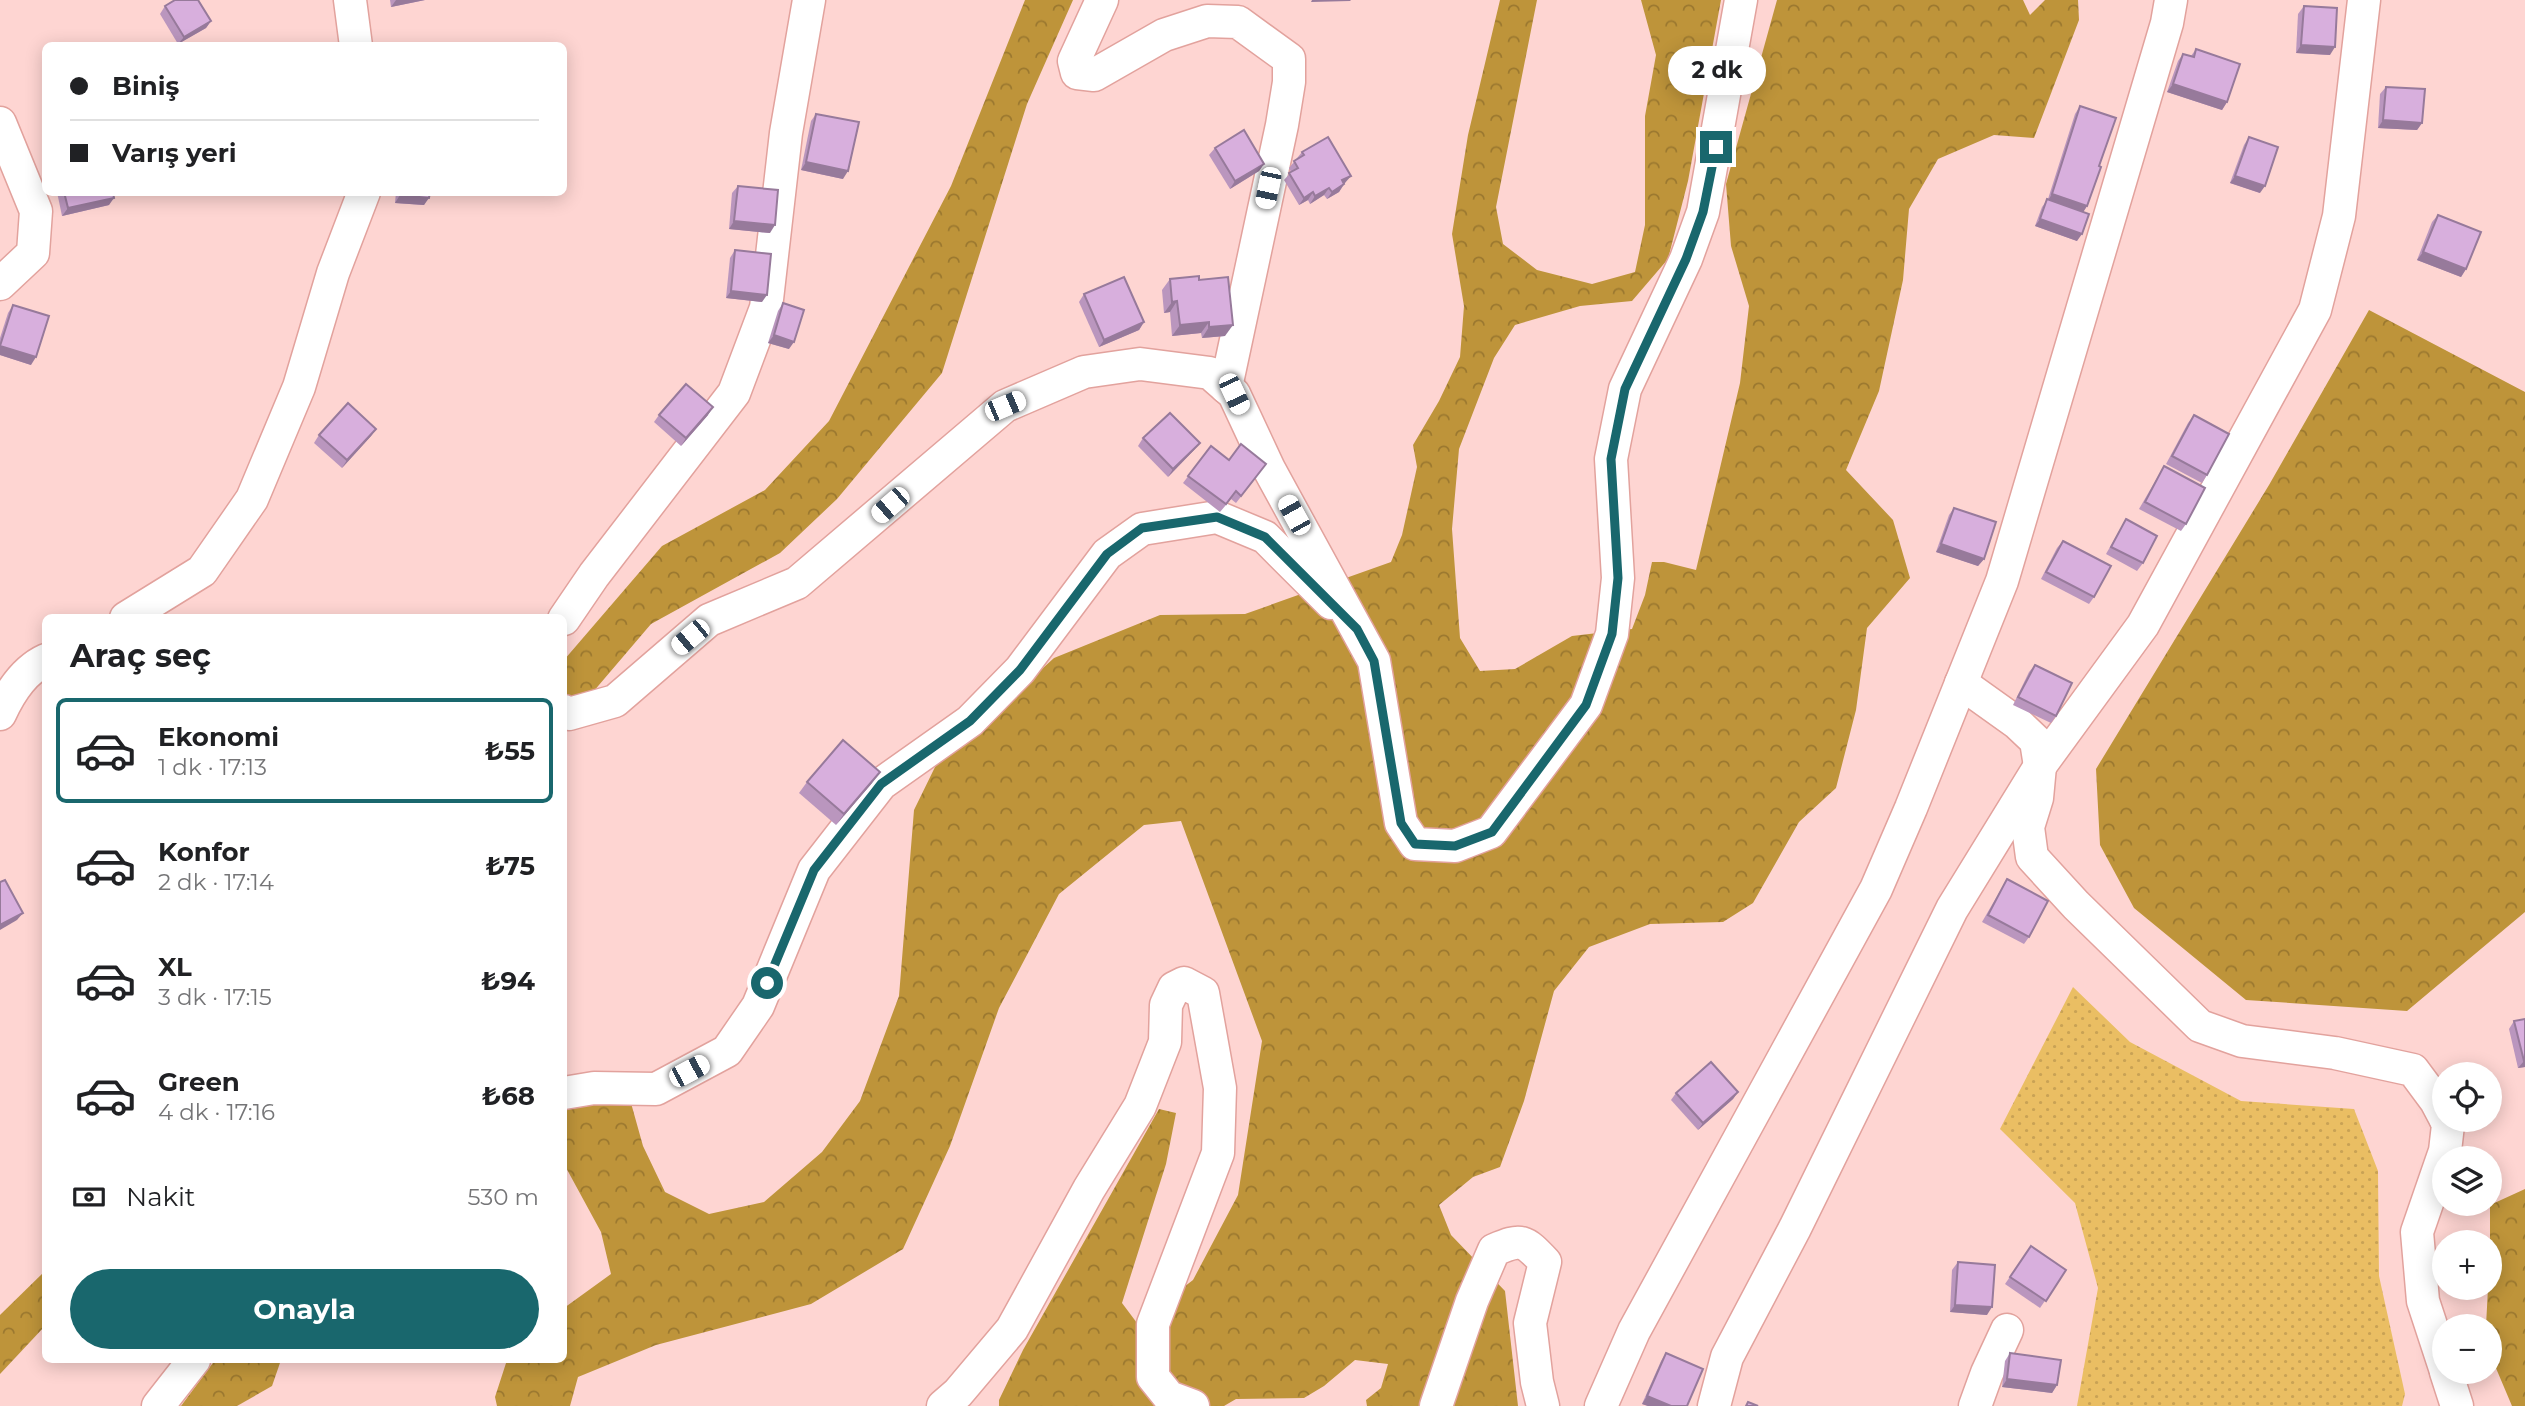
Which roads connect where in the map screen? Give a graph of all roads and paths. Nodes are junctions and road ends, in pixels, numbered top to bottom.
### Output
1 (350, 0) edge
2 (809, 0) edge
3 (1102, 0) edge
4 (1741, 0) edge
5 (2171, 0) edge
6 (2364, 0) edge
7 (355, 42) edge
8 (0, 123) edge
9 (363, 196) edge
10 (0, 284) edge
11 (1226, 387) junction
12 (132, 614) edge
13 (567, 615) edge
14 (1357, 629) junction
15 (42, 662) edge
16 (1961, 683) junction
17 (567, 713) edge
18 (0, 714) edge
19 (2040, 766) junction
20 (567, 1092) edge
21 (2432, 1096) edge
22 (2447, 1132) edge
23 (2432, 1329) edge
24 (2007, 1330) dead end
25 (192, 1363) edge
26 (2450, 1384) edge
27 (158, 1406) edge
28 (943, 1406) edge
29 (1193, 1406) edge
30 (1437, 1406) edge
31 (1543, 1406) edge
32 (1601, 1406) edge
33 (1713, 1406) edge
34 (1975, 1406) edge
35 (2457, 1406) edge

1 - 7 street
2 - 13 street
3 - 11 street
4 - 14 street
5 - 16 street
6 - 19 street
8 - 10 street
9 - 12 street
11 - 14 street
11 - 17 street
14 - 20 street
15 - 18 street
16 - 19 street
16 - 32 street
19 - 21 street
19 - 33 street
22 - 23 street
24 - 34 street
25 - 27 street
26 - 35 street
28 - 29 street
30 - 31 street

